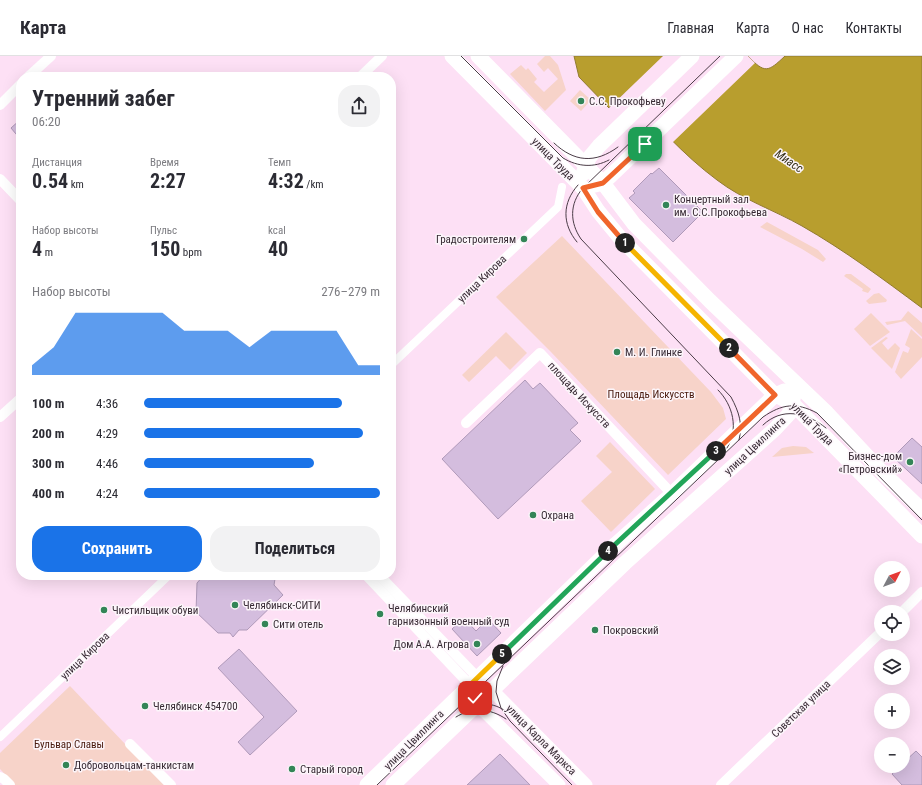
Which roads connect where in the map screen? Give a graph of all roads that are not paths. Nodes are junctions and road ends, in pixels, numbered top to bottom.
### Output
1 (50, 56) edge
2 (382, 56) edge
3 (452, 56) edge
4 (478, 56) edge
5 (692, 56) edge
6 (736, 56) edge
7 (33, 72) edge
8 (365, 72) edge
9 (16, 89) edge
10 (0, 105) edge
11 (586, 166) junction
12 (0, 179) edge
13 (603, 183) junction
14 (581, 186) junction
15 (562, 187) dead end
16 (16, 196) edge
17 (396, 360) edge
18 (797, 386) junction
19 (775, 395) junction
20 (792, 402) junction
21 (16, 403) edge
22 (0, 417) edge
23 (466, 423) dead end
24 (672, 494) junction
25 (922, 510) edge
26 (922, 536) edge
27 (164, 580) edge
28 (371, 580) edge
29 (382, 580) edge
30 (922, 592) edge
31 (909, 605) edge
32 (874, 639) edge
33 (473, 681) junction
34 (492, 690) junction
35 (477, 704) junction
36 (0, 736) edge
37 (130, 744) dead end
38 (0, 777) edge
39 (10, 785) edge
40 (171, 785) edge
41 (367, 785) edge
42 (393, 785) edge
43 (558, 785) edge
44 (586, 785) edge
45 (721, 785) edge

1 - 7 street
2 - 8 street
3 - 14 main road, улица Труда
4 - 11 main road, улица Труда
5 - 11 main road
6 - 13 main road
9 - 10 street
11 - 13 main road, улица Труда
11 - 14 main road
12 - 16 street
13 - 14 main road
13 - 18 main road, улица Труда
14 - 19 main road, улица Труда
15 - 17 street, улица Кирова
18 - 19 main road, улица Цвиллинга
18 - 20 main road, улица Цвиллинга
18 - 25 main road, улица Труда
19 - 20 main road, улица Труда
19 - 24 main road, улица Цвиллинга
20 - 26 main road, улица Труда
20 - 34 main road, улица Цвиллинга
21 - 22 street
23 - 24 street, площадь Искусств
24 - 33 main road, улица Цвиллинга
27 - 36 street, улица Кирова
28 - 33 street, улица Карла Маркса
29 - 33 street, улица Карла Маркса
30 - 31 street
32 - 45 street, Советская улица
33 - 34 main road, улица Карла Маркса
33 - 35 main road, улица Карла Маркса
33 - 41 main road, улица Цвиллинга
34 - 35 main road, улица Цвиллинга
34 - 44 street, улица Карла Маркса
35 - 42 main road, улица Цвиллинга
35 - 43 street, улица Карла Маркса
37 - 40 street
38 - 39 street

